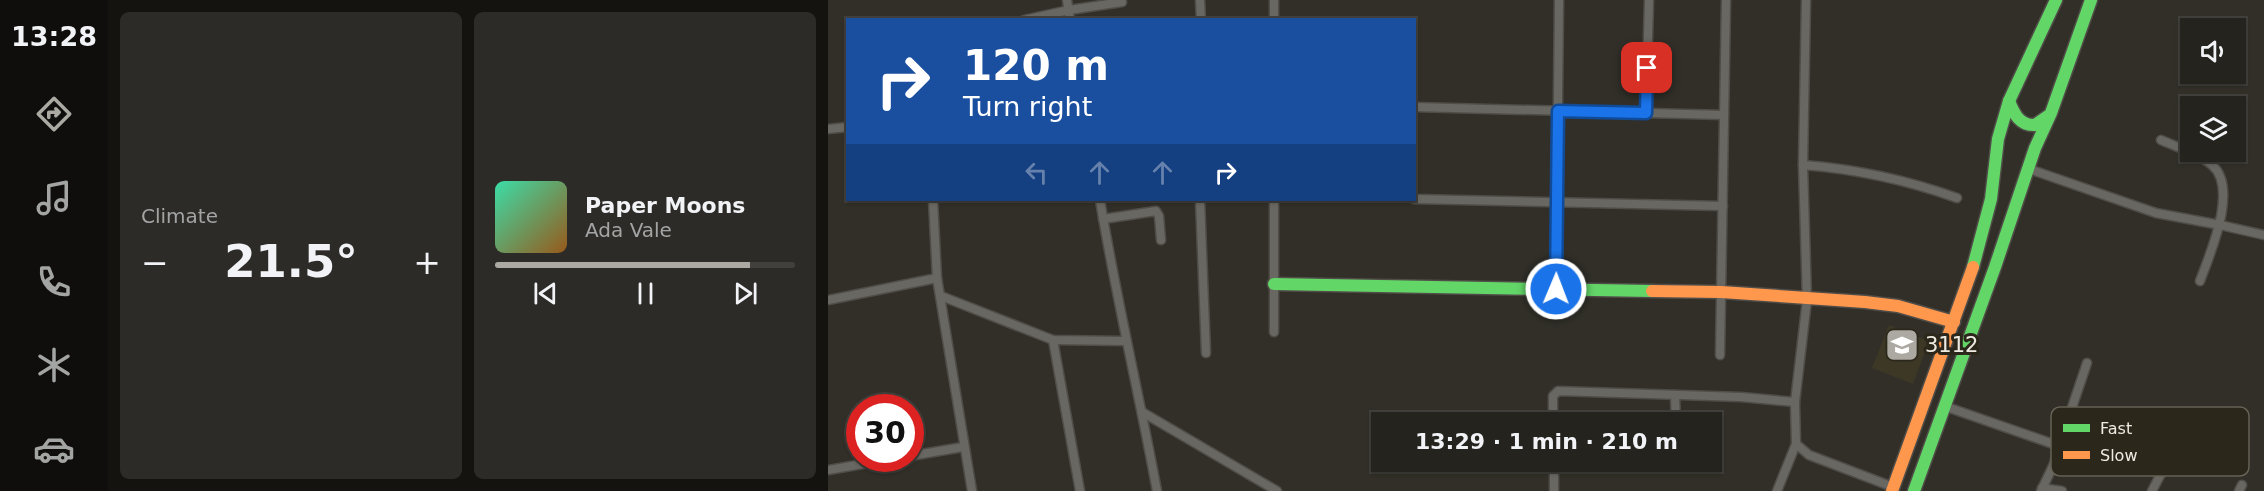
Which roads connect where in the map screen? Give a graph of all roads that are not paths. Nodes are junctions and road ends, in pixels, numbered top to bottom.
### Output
1 (1067, 0) edge
2 (1200, 0) edge
3 (1274, 0) edge
4 (1559, 0) edge
5 (1648, 0) edge
6 (1726, 0) edge
7 (1806, 0) edge
8 (2056, 0) edge
9 (2091, 0) edge
10 (1122, 2) dead end
11 (1069, 10) junction
12 (1033, 18) edge
13 (1070, 18) edge
14 (1200, 18) edge
15 (1274, 18) edge
16 (2009, 101) junction
17 (1416, 108) edge
18 (1558, 111) junction
19 (1646, 113) junction
20 (2050, 113) junction
21 (1724, 115) junction
22 (846, 127) edge
23 (828, 129) edge
24 (2162, 140) dead end
25 (1803, 165) junction
26 (2029, 169) junction
27 (1957, 198) dead end
28 (1416, 199) edge
29 (933, 201) edge
30 (1100, 201) edge
31 (1200, 201) edge
32 (1274, 201) edge
33 (1557, 202) junction
34 (1723, 206) junction
35 (1103, 219) junction
36 (2220, 225) junction
37 (2264, 235) edge
38 (1161, 240) dead end
39 (937, 278) junction
40 (2200, 281) dead end
41 (1274, 284) junction
42 (1556, 289) junction
43 (1721, 292) junction
44 (941, 296) junction
45 (828, 300) edge
46 (1807, 300) junction
47 (1954, 322) junction
48 (1274, 332) dead end
49 (1053, 340) junction
50 (1126, 341) junction
51 (1206, 353) dead end
52 (1720, 354) dead end
53 (2087, 363) dead end
54 (1675, 395) junction
55 (1795, 402) junction
56 (1944, 406) junction
57 (2072, 407) edge
58 (1142, 412) junction
59 (1553, 412) edge
60 (1676, 412) edge
61 (1796, 444) junction
62 (2051, 444) edge
63 (963, 447) junction
64 (924, 454) edge
65 (846, 467) edge
66 (828, 470) edge
67 (2051, 470) edge
68 (1554, 472) edge
69 (2160, 476) edge
70 (1893, 489) edge
71 (2041, 489) edge
72 (972, 491) edge
73 (1080, 491) edge
74 (1157, 491) edge
75 (1277, 491) edge
76 (1554, 491) edge
77 (1777, 491) edge
78 (1914, 491) edge
79 (2062, 491) edge
80 (2152, 491) edge

1 - 11 street
2 - 14 street
3 - 15 street
4 - 18 street
5 - 19 street
6 - 21 street
7 - 25 street
8 - 16 main road
9 - 20 main road
10 - 11 street
11 - 12 street
11 - 13 street
16 - 20 main road
16 - 47 main road
17 - 18 street
18 - 19 street
18 - 33 street
19 - 21 street
20 - 26 main road
21 - 34 street
22 - 23 street
24 - 36 street
25 - 27 street
25 - 46 street
26 - 36 street
26 - 56 main road
28 - 33 street
29 - 39 street
30 - 35 street
31 - 51 street
32 - 41 street
33 - 34 street
33 - 42 street
34 - 43 street
35 - 38 street
35 - 50 street
36 - 37 street
36 - 40 street
39 - 44 street
39 - 45 street
41 - 42 main road
41 - 48 street
42 - 43 main road
43 - 46 main road
43 - 52 street
44 - 49 street
44 - 63 street
46 - 47 main road
46 - 55 street
47 - 70 main road
49 - 50 street
49 - 73 street
50 - 58 street
53 - 57 street
54 - 55 street
54 - 59 street
54 - 60 street
55 - 61 street
56 - 62 street
56 - 78 main road
58 - 74 street
58 - 75 street
61 - 70 street
61 - 77 street
63 - 64 street
63 - 72 street
65 - 66 street
67 - 71 street
68 - 76 street
69 - 80 street
71 - 79 street

